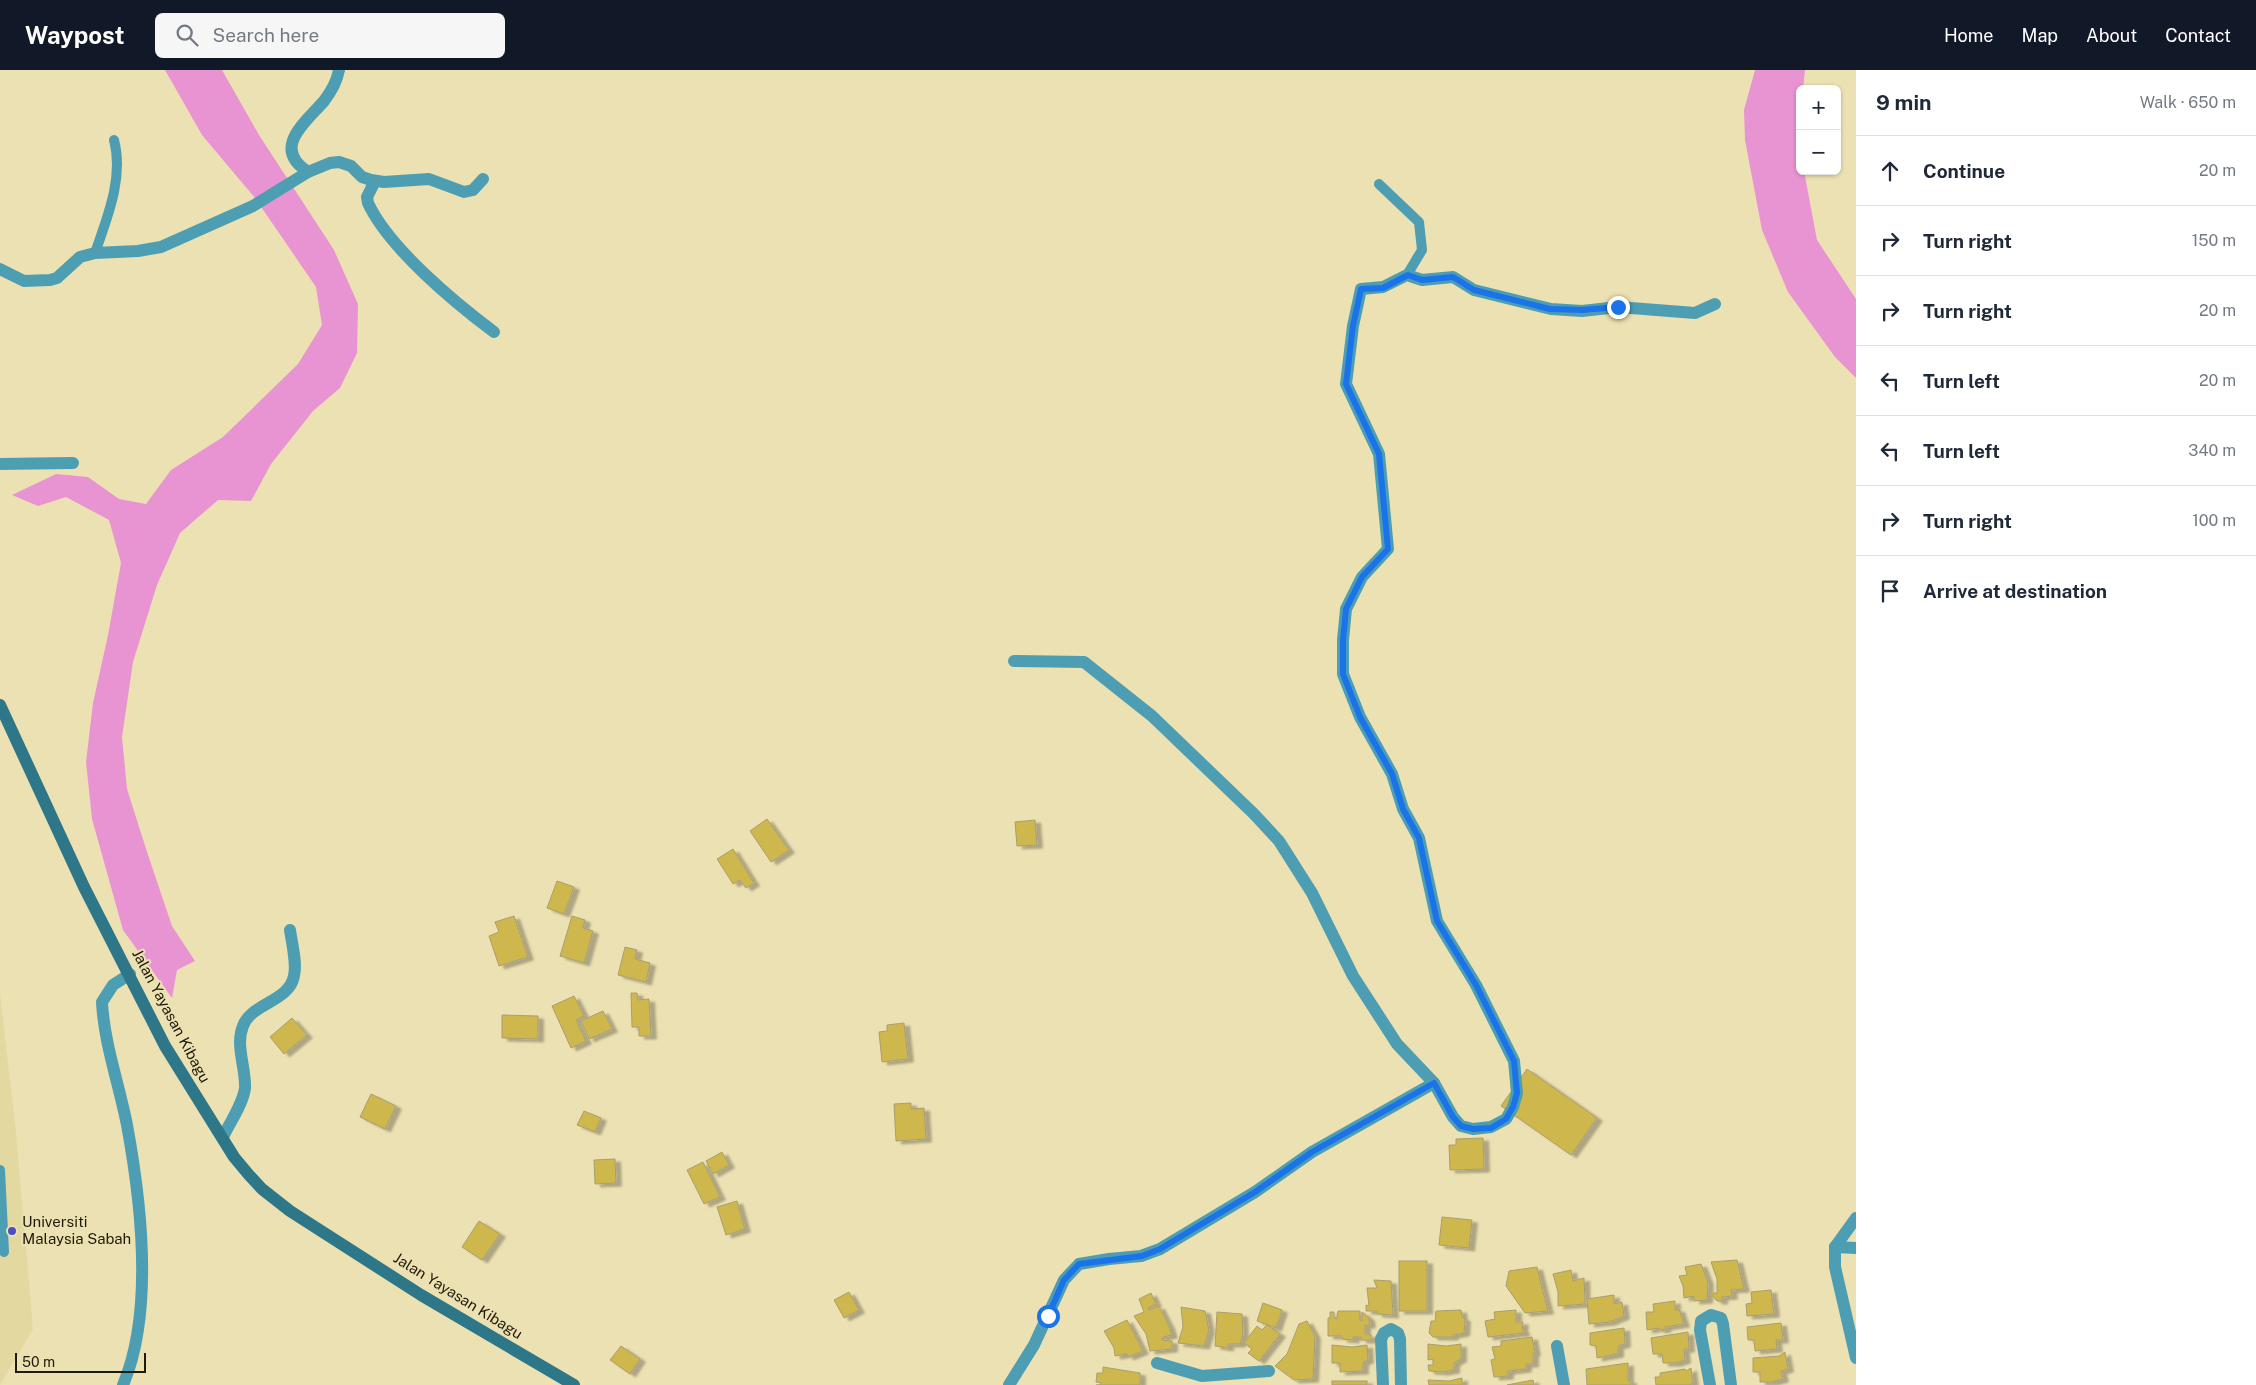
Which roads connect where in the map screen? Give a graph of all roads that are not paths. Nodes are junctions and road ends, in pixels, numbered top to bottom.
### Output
1 (339, 70) edge
2 (114, 140) dead end
3 (308, 172) junction
4 (483, 179) dead end
5 (375, 181) junction
6 (1378, 184) dead end
7 (95, 253) junction
8 (0, 269) edge
9 (1408, 275) junction
10 (1716, 304) dead end
11 (494, 332) dead end
12 (73, 463) dead end
13 (0, 464) edge
14 (1014, 660) dead end
15 (0, 705) edge
16 (290, 930) dead end
17 (130, 974) junction
18 (1434, 1083) junction
19 (223, 1137) junction
20 (0, 1170) edge
21 (1856, 1218) edge
22 (1835, 1247) junction
23 (1856, 1248) edge
24 (4, 1252) dead end
25 (1557, 1346) dead end
26 (1856, 1358) edge
27 (1157, 1363) dead end
28 (1269, 1371) dead end
29 (1202, 1380) edge
30 (122, 1385) edge
31 (574, 1385) edge
32 (1008, 1385) edge
33 (1383, 1385) edge
34 (1401, 1385) edge
35 (1564, 1385) edge
36 (1710, 1385) edge
37 (1731, 1385) edge

1 - 3 street
2 - 7 lane
3 - 5 street
3 - 7 street
4 - 5 street
5 - 11 street
6 - 9 lane
7 - 8 street
9 - 10 street
9 - 18 street
12 - 13 street
14 - 18 street
15 - 17 street, Jalan Yayasan Kibagu
16 - 19 street
17 - 19 street, Jalan Yayasan Kibagu
17 - 30 street
18 - 32 street
19 - 31 street, Jalan Yayasan Kibagu
20 - 24 lane
21 - 22 street
22 - 23 street
22 - 26 street
25 - 35 street
27 - 29 street
28 - 29 street
33 - 34 street
36 - 37 street

